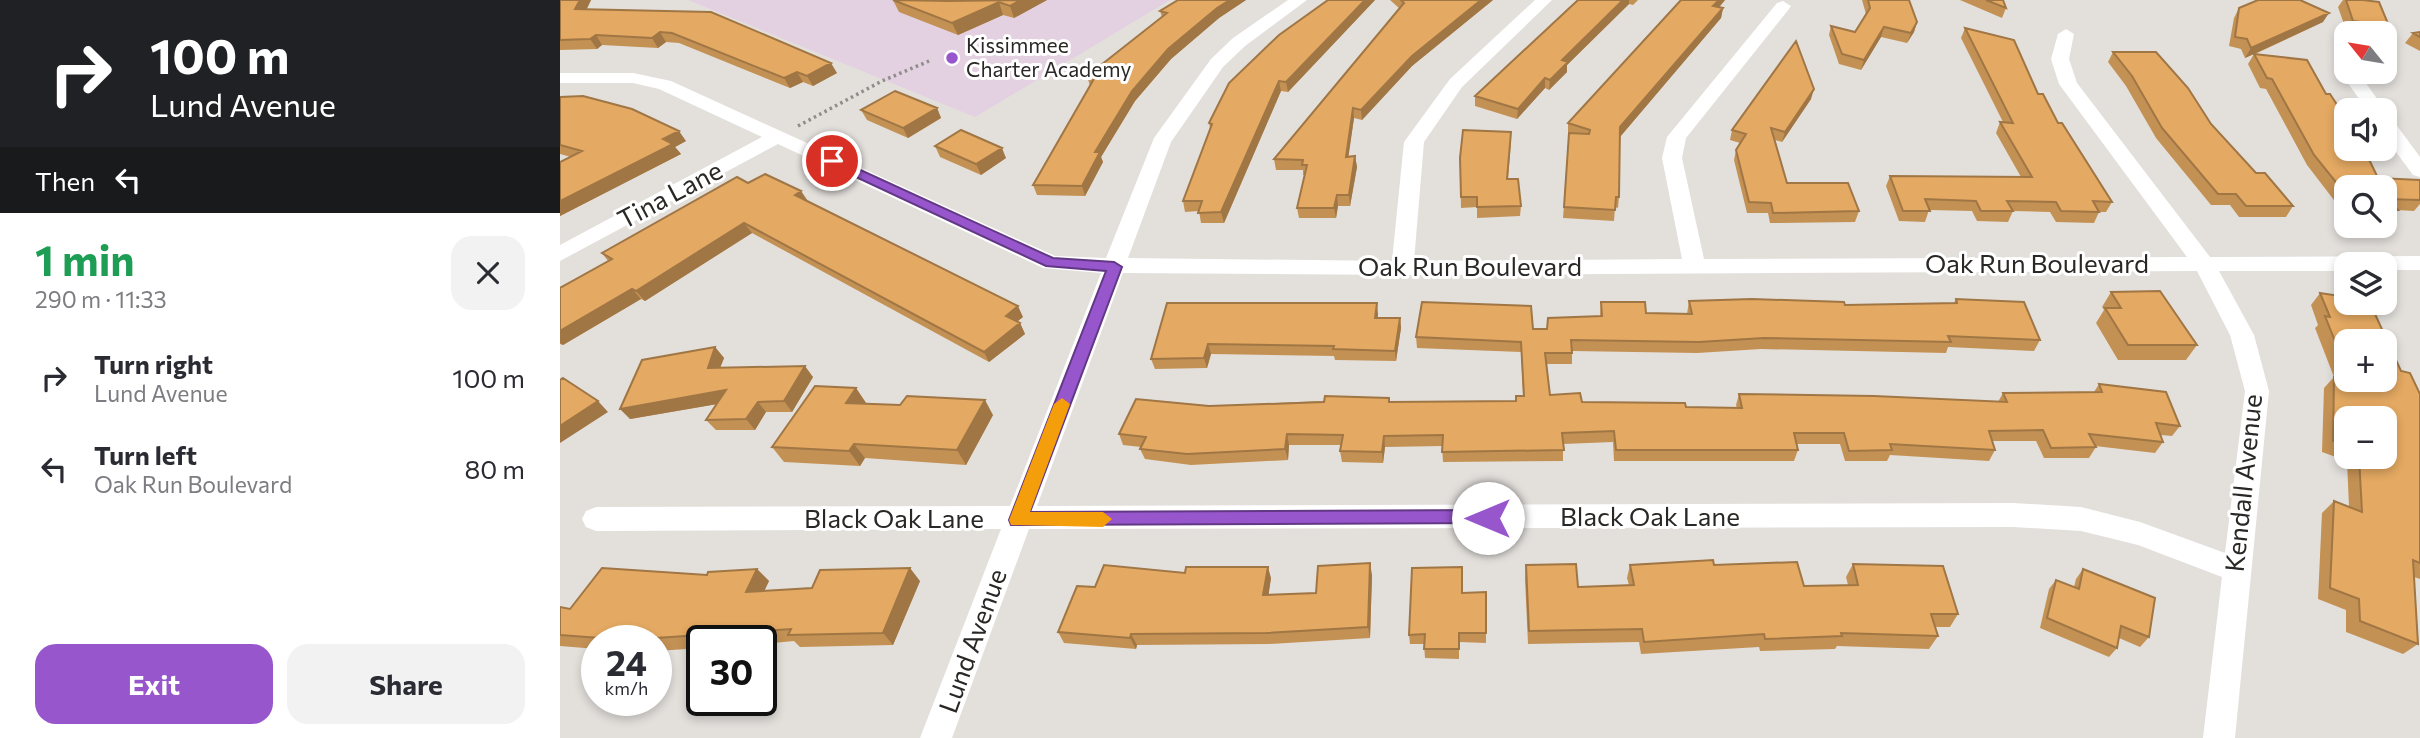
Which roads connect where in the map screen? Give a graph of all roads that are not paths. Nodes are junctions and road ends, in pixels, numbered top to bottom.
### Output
1 (1299, 0) edge
2 (1544, 0) edge
3 (1783, 6) dead end
4 (2066, 34) dead end
5 (560, 78) edge
6 (786, 132) junction
7 (2397, 139) edge
8 (2420, 171) edge
9 (560, 254) edge
10 (2420, 263) edge
11 (2204, 264) junction
12 (1694, 265) junction
13 (1114, 267) junction
14 (1402, 268) junction
15 (596, 519) dead end
16 (1018, 520) junction
17 (2235, 569) junction
18 (936, 738) edge
19 (2218, 738) edge

1 - 13 street, Lund Avenue
2 - 14 street
3 - 12 street
4 - 11 street, Kendall Avenue
5 - 6 street, Oak Run Boulevard
6 - 9 street, Tina Lane
6 - 13 street, Oak Run Boulevard
7 - 8 street
10 - 11 street, Oak Run Boulevard
11 - 12 street, Oak Run Boulevard
11 - 17 street, Kendall Avenue
12 - 14 street, Oak Run Boulevard
13 - 14 street, Oak Run Boulevard
13 - 16 street, Lund Avenue
15 - 16 street, Black Oak Lane
16 - 17 street, Black Oak Lane
16 - 18 street, Lund Avenue
17 - 19 street, Kendall Avenue

